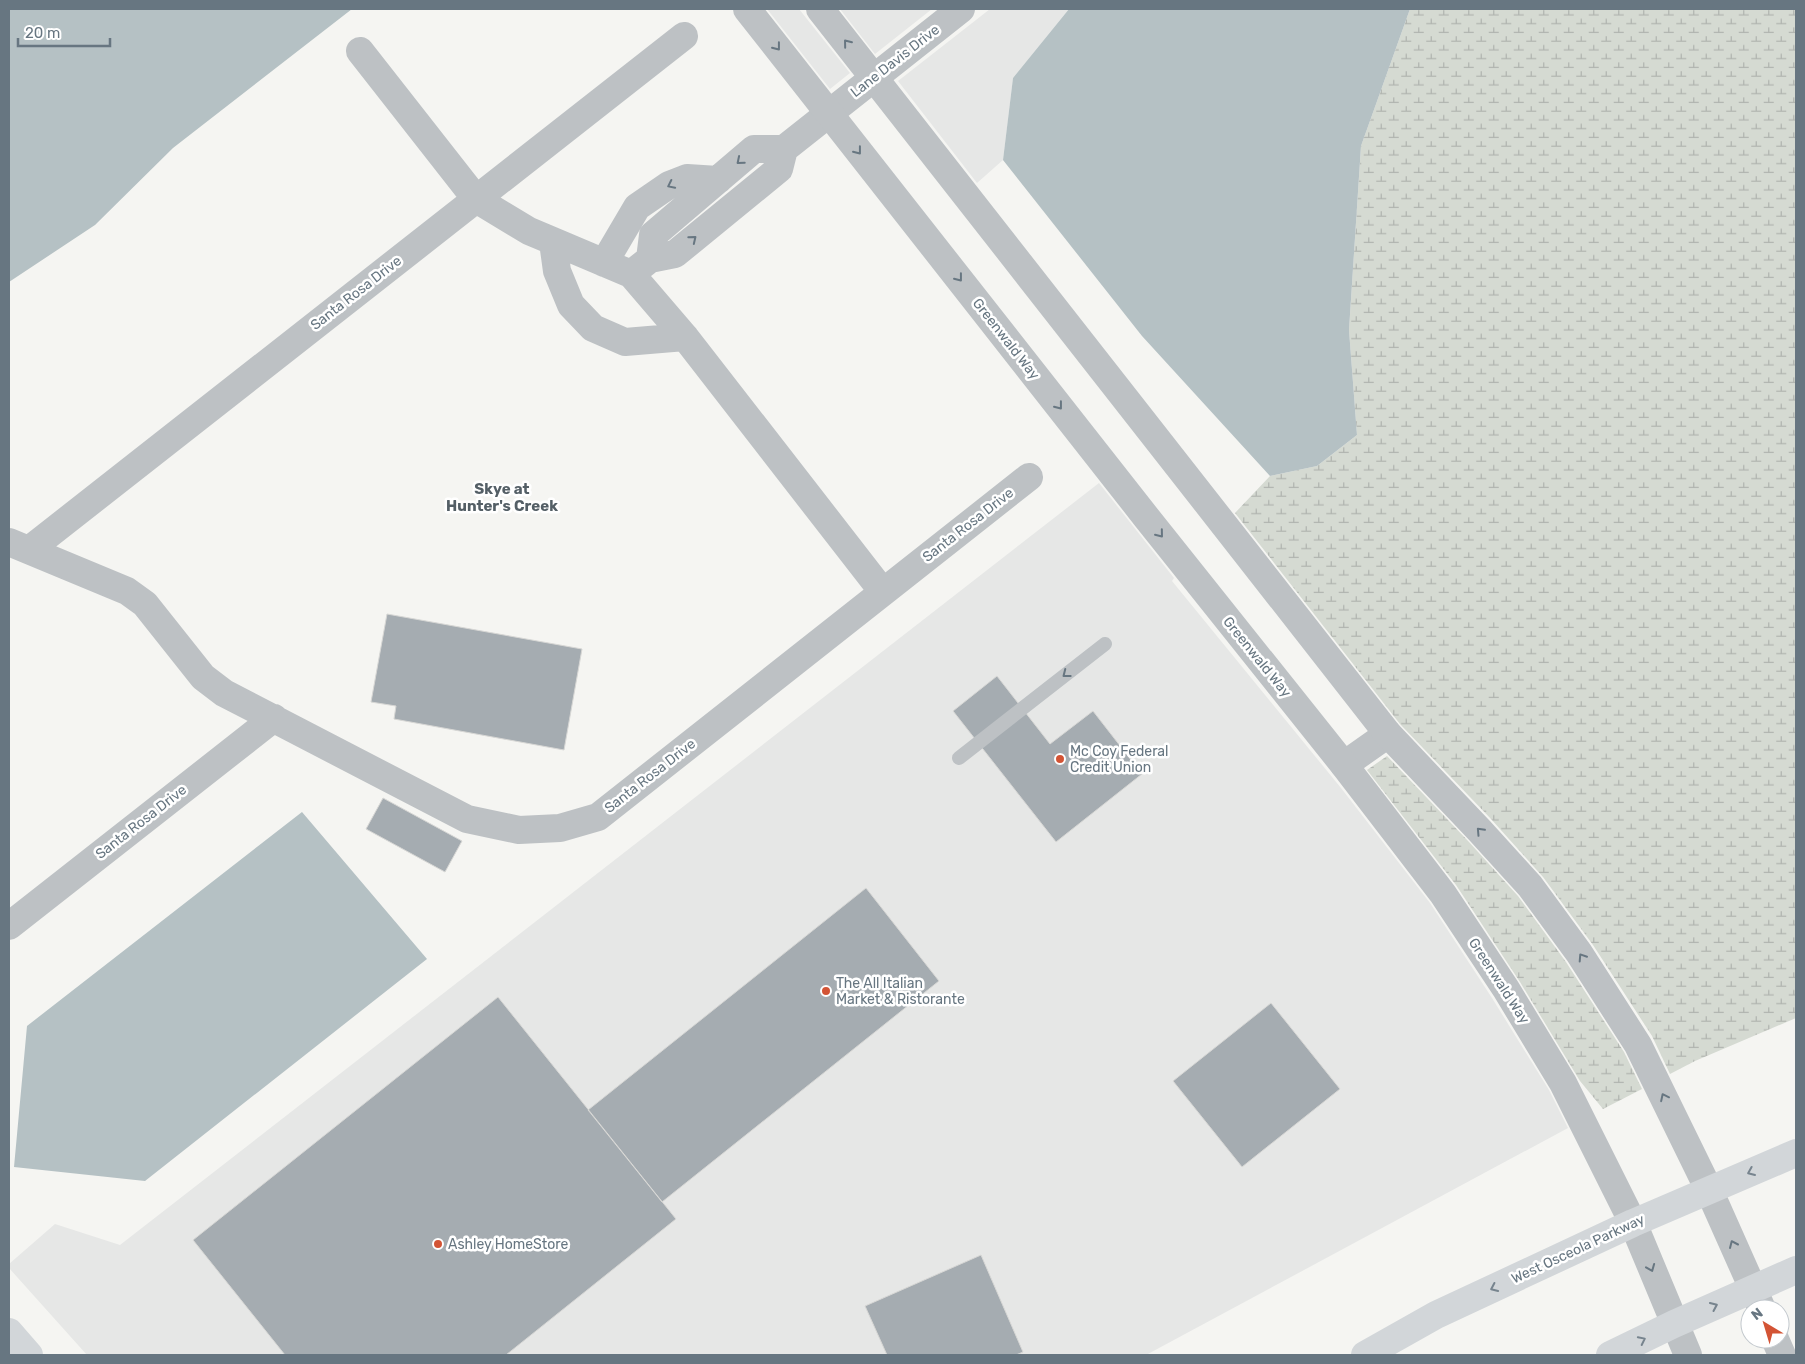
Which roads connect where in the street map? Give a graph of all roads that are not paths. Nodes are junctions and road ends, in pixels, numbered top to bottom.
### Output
1 (746, 9) edge
2 (820, 9) edge
3 (961, 9) edge
4 (684, 36) dead end
5 (360, 51) dead end
6 (874, 77) junction
7 (828, 112) junction
8 (784, 149) junction
9 (718, 180) junction
10 (476, 200) junction
11 (553, 242) junction
12 (604, 263) junction
13 (640, 266) junction
14 (685, 337) junction
15 (1029, 477) dead end
16 (19, 546) edge
17 (883, 592) junction
18 (1105, 644) dead end
19 (274, 718) junction
20 (1388, 734) junction
21 (959, 758) dead end
22 (1344, 765) junction
23 (9, 926) edge
24 (1796, 1153) edge
25 (1709, 1190) junction
26 (1633, 1223) junction
27 (1796, 1270) edge
28 (1758, 1299) edge
29 (1740, 1304) edge
30 (1674, 1324) junction
31 (9, 1332) edge
32 (29, 1355) edge
33 (1365, 1355) edge
34 (1610, 1355) edge
35 (1688, 1355) edge

1 -> 7 street, Greenwald Way
6 -> 2 street
3 - 6 street, Lane Davis Drive
4 - 10 street, Santa Rosa Drive
5 - 10 street
6 - 7 street, Lane Davis Drive
6 - 20 street
7 - 8 street, Lane Davis Drive
7 -> 22 street, Greenwald Way
8 -> 9 street
13 -> 8 street
9 -> 12 street
9 - 13 street
10 - 11 street
10 - 16 street, Santa Rosa Drive
11 - 12 street
11 - 14 street
12 - 13 street
13 - 14 street
14 - 17 street
15 - 17 street, Santa Rosa Drive
16 - 19 street, Santa Rosa Drive
17 - 19 street, Santa Rosa Drive
18 -> 21 lane
19 - 23 street, Santa Rosa Drive
20 - 22 street
25 -> 20 street
22 - 26 street, Greenwald Way
24 -> 25 main road, West Osceola Parkway
25 - 26 main road, West Osceola Parkway
28 -> 25 street
26 -> 30 street, Greenwald Way
26 -> 33 main road, West Osceola Parkway
27 - 28 main road
30 -> 29 main road
34 -> 30 main road
30 - 35 street, Greenwald Way
31 - 32 main road

